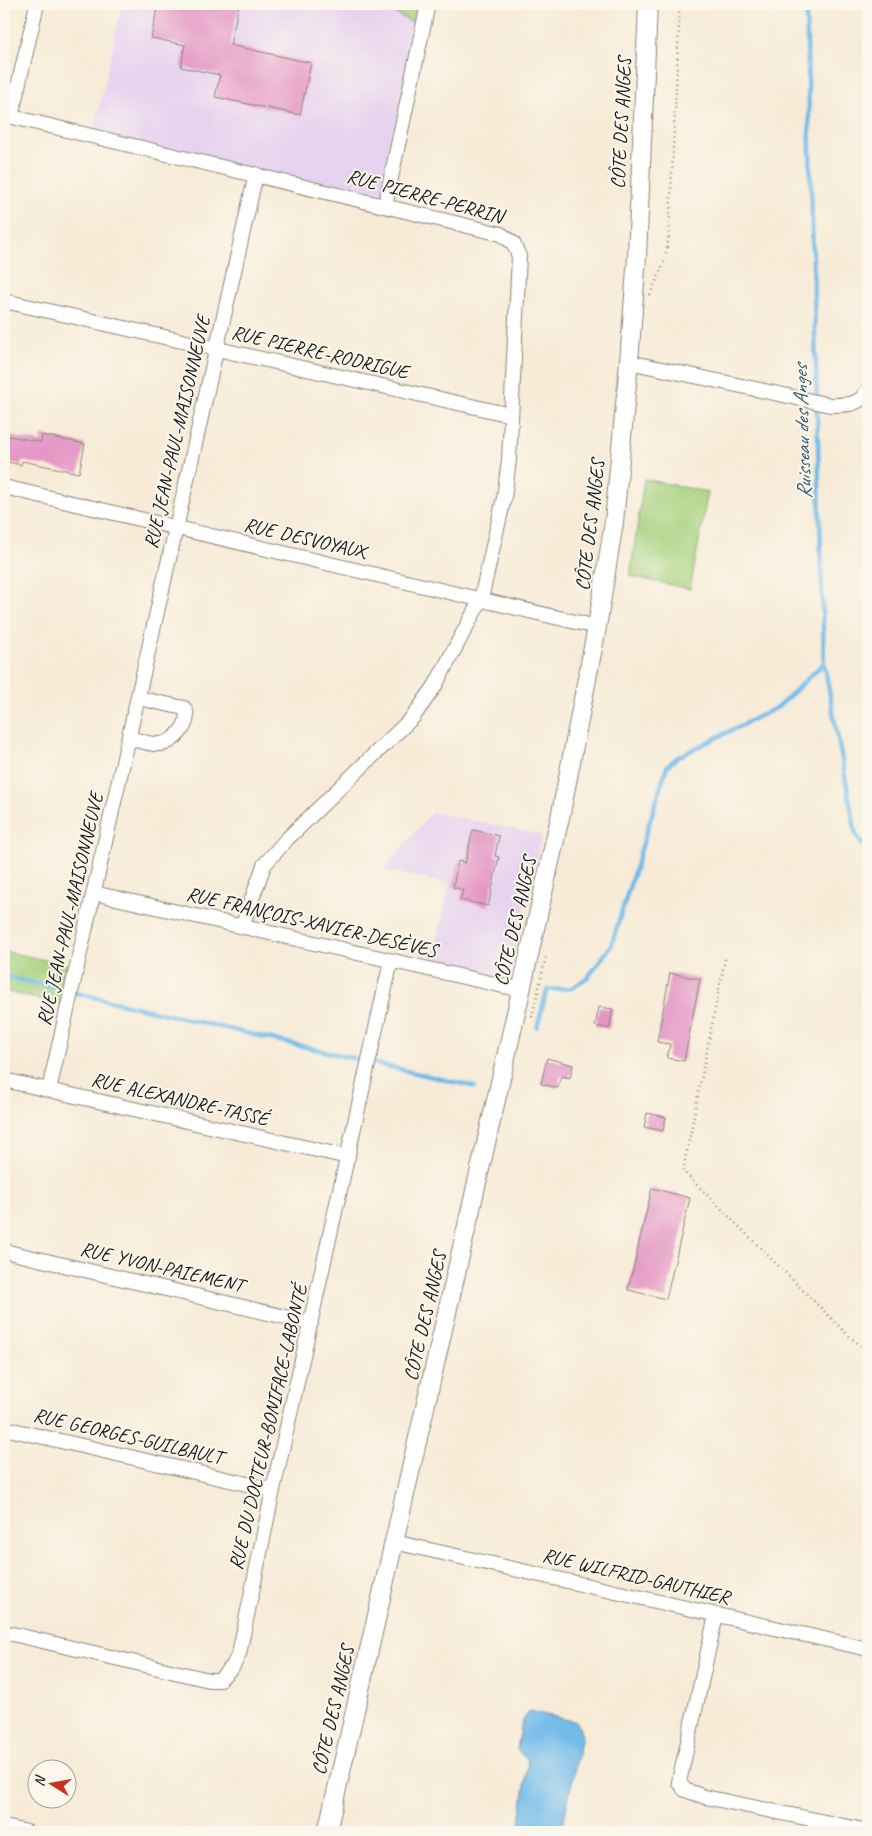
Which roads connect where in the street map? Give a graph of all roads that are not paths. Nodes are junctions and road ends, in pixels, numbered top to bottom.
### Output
1 (37, 4) edge
2 (428, 4) edge
3 (648, 4) edge
4 (7, 116) edge
5 (256, 174) junction
6 (385, 206) junction
7 (4, 301) edge
8 (216, 349) junction
9 (629, 362) junction
10 (868, 390) edge
11 (511, 415) junction
12 (4, 487) edge
13 (176, 528) junction
14 (481, 599) junction
15 (597, 627) junction
16 (138, 698) junction
17 (129, 738) junction
18 (94, 893) junction
19 (242, 927) junction
20 (391, 961) junction
21 (521, 990) junction
22 (4, 1080) edge
23 (49, 1090) junction
24 (348, 1157) junction
25 (4, 1251) edge
26 (311, 1323) junction
27 (4, 1428) edge
28 (273, 1490) junction
29 (394, 1542) junction
30 (716, 1615) junction
31 (4, 1632) edge
32 (868, 1649) edge
33 (868, 1830) edge
34 (4, 1831) edge
35 (27, 1832) edge
36 (327, 1832) edge

1 - 4 street
2 - 6 street
3 - 9 street, CÔTE DES ANGES
4 - 5 street, RUE PIERRE-PERRIN
5 - 6 street, RUE PIERRE-PERRIN
5 - 8 street, RUE JEAN-PAUL-MAISONNEUVE
6 - 11 street, RUE PIERRE-PERRIN
7 - 8 street, RUE PIERRE-RODRIGUE
8 - 11 street, RUE PIERRE-RODRIGUE
8 - 13 street, RUE JEAN-PAUL-MAISONNEUVE
9 - 10 street
9 - 15 street, CÔTE DES ANGES
11 - 14 street, RUE PIERRE-PERRIN
12 - 13 street, RUE DESVOYAUX
13 - 14 street, RUE DESVOYAUX
13 - 16 street, RUE JEAN-PAUL-MAISONNEUVE
14 - 15 street, RUE DESVOYAUX
14 - 19 street, RUE PIERRE-PERRIN
15 - 21 street, CÔTE DES ANGES
16 - 17 street, RUE JEAN-PAUL-MAISONNEUVE
16 - 17 street
17 - 18 street, RUE JEAN-PAUL-MAISONNEUVE
18 - 19 street, RUE FRANÇOIS-XAVIER-DESÈVES
18 - 23 street, RUE JEAN-PAUL-MAISONNEUVE
19 - 20 street, RUE FRANÇOIS-XAVIER-DESÈVES
20 - 21 street, RUE FRANÇOIS-XAVIER-DESÈVES
20 - 24 street, RUE DU DOCTEUR-BONIFACE-LABONTÉ
21 - 29 street, CÔTE DES ANGES
22 - 23 street, RUE ALEXANDRE-TASSÉ
23 - 24 street, RUE ALEXANDRE-TASSÉ
24 - 26 street, RUE DU DOCTEUR-BONIFACE-LABONTÉ
25 - 26 street, RUE YVON-PAIEMENT
26 - 28 street, RUE DU DOCTEUR-BONIFACE-LABONTÉ
27 - 28 street, RUE GEORGES-GUILBAULT
28 - 31 street, RUE DU DOCTEUR-BONIFACE-LABONTÉ
29 - 30 street, RUE WILFRID-GAUTHIER
29 - 36 street, CÔTE DES ANGES
30 - 32 street, RUE WILFRID-GAUTHIER
30 - 33 street
34 - 35 street

